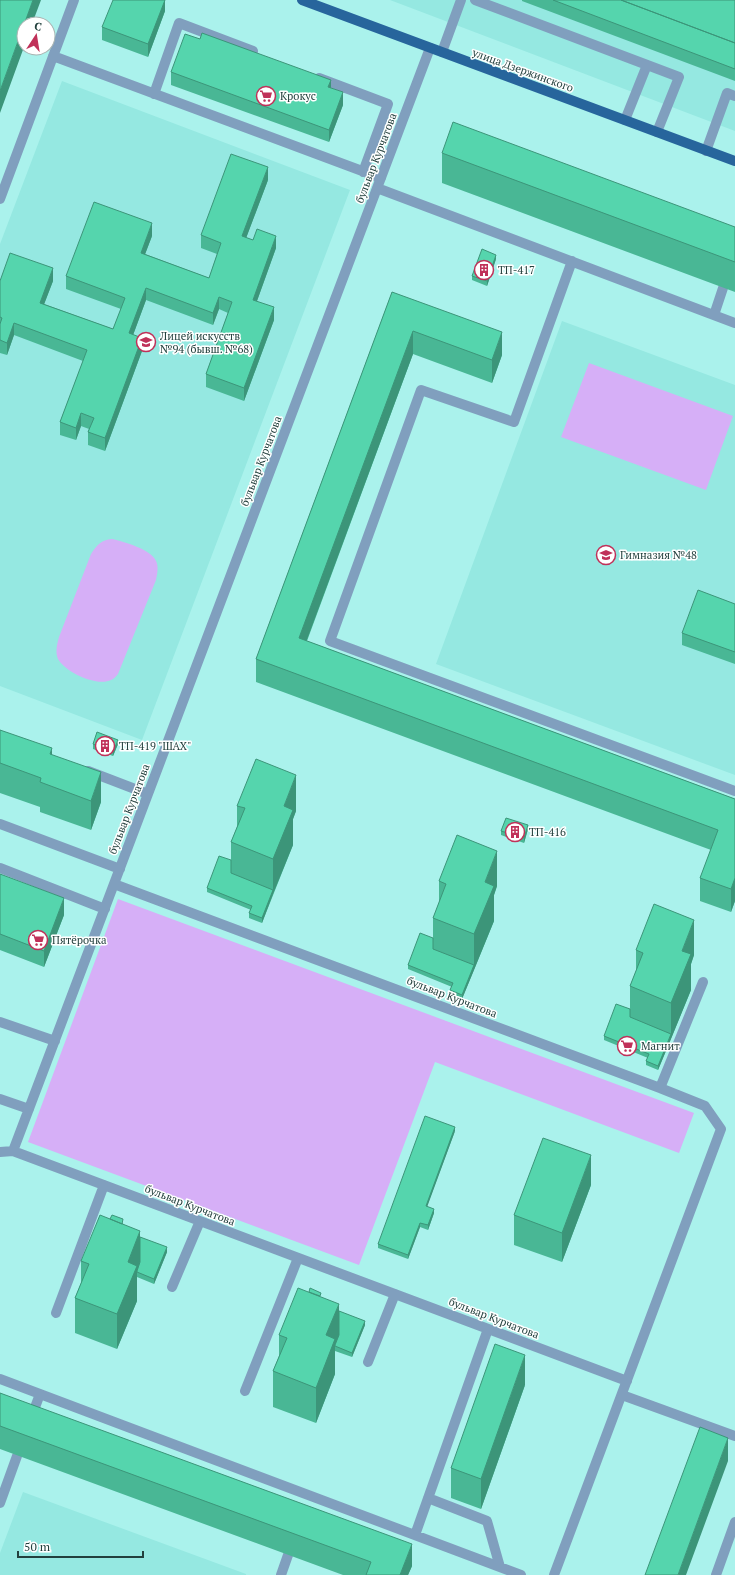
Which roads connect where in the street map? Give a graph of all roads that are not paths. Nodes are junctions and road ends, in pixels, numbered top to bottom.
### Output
1 (74, 0) edge
2 (302, 0) edge
3 (461, 0) edge
4 (476, 0) edge
5 (56, 48) edge
6 (430, 48) junction
7 (253, 50) edge
8 (442, 52) junction
9 (53, 56) joint
10 (647, 64) junction
11 (310, 74) edge
12 (154, 94) junction
13 (735, 96) edge
14 (625, 120) junction
15 (657, 132) junction
16 (706, 150) junction
17 (735, 161) edge
18 (363, 172) junction
19 (381, 178) junction
20 (377, 188) junction
21 (0, 199) edge
22 (572, 261) junction
23 (723, 288) dead end
24 (714, 315) junction
25 (735, 323) edge
26 (82, 769) edge
27 (735, 791) edge
28 (148, 794) junction
29 (0, 824) edge
30 (0, 868) edge
31 (120, 869) junction
32 (114, 884) junction
33 (105, 909) junction
34 (703, 982) dead end
35 (0, 1022) edge
36 (55, 1040) junction
37 (660, 1088) junction
38 (0, 1098) edge
39 (29, 1109) junction
40 (13, 1151) junction
41 (0, 1152) edge
42 (104, 1185) junction
43 (200, 1221) junction
44 (298, 1258) junction
45 (172, 1287) dead end
46 (395, 1294) junction
47 (56, 1313) dead end
48 (488, 1329) junction
49 (368, 1362) dead end
50 (0, 1379) edge
51 (627, 1381) junction
52 (245, 1391) dead end
53 (40, 1394) junction
54 (622, 1395) junction
55 (28, 1426) edge
56 (735, 1436) edge
57 (17, 1456) dead end
58 (428, 1498) junction
59 (0, 1503) edge
60 (735, 1522) edge
61 (415, 1535) junction
62 (288, 1555) dead end
63 (500, 1567) junction
64 (281, 1575) edge
65 (520, 1575) edge
66 (554, 1575) edge
67 (716, 1575) edge

1 - 5 street
2 - 6 main road, улица Дзержинского
3 - 8 street
4 - 10 street
6 - 8 main road, улица Дзержинского
6 - 19 street, бульвар Курчатова
7 - 12 street
8 - 14 main road, улица Дзержинского
9 - 12 street
9 - 21 street
10 - 14 street
10 - 15 street
11 - 18 street
12 - 18 street
13 - 16 street
14 - 15 main road, улица Дзержинского
15 - 16 main road, улица Дзержинского
16 - 17 main road, улица Дзержинского
18 - 19 street
19 - 20 street, бульвар Курчатова
20 - 22 street
20 - 28 street, бульвар Курчатова
22 - 24 street
22 - 27 street
23 - 24 street
24 - 25 street
26 - 28 street
28 - 31 street, бульвар Курчатова
29 - 31 street
30 - 33 street
31 - 32 street, бульвар Курчатова
32 - 33 street, бульвар Курчатова
32 - 37 street, бульвар Курчатова
33 - 36 street, бульвар Курчатова
34 - 37 street
35 - 36 street
36 - 39 street, бульвар Курчатова
37 - 51 street, бульвар Курчатова
38 - 39 street
39 - 40 street, бульвар Курчатова
40 - 41 street
40 - 42 street, бульвар Курчатова
42 - 43 street, бульвар Курчатова
42 - 47 street
43 - 44 street, бульвар Курчатова
43 - 45 street
44 - 46 street, бульвар Курчатова
44 - 52 street
46 - 48 street, бульвар Курчатова
46 - 49 street
48 - 51 street, бульвар Курчатова
48 - 58 street
50 - 53 street
51 - 54 street, бульвар Курчатова
53 - 55 street
53 - 61 street
54 - 56 street
54 - 66 street, бульвар Курчатова
57 - 59 street
58 - 61 street
58 - 63 street
60 - 67 street
61 - 63 street
62 - 64 street
63 - 65 street

